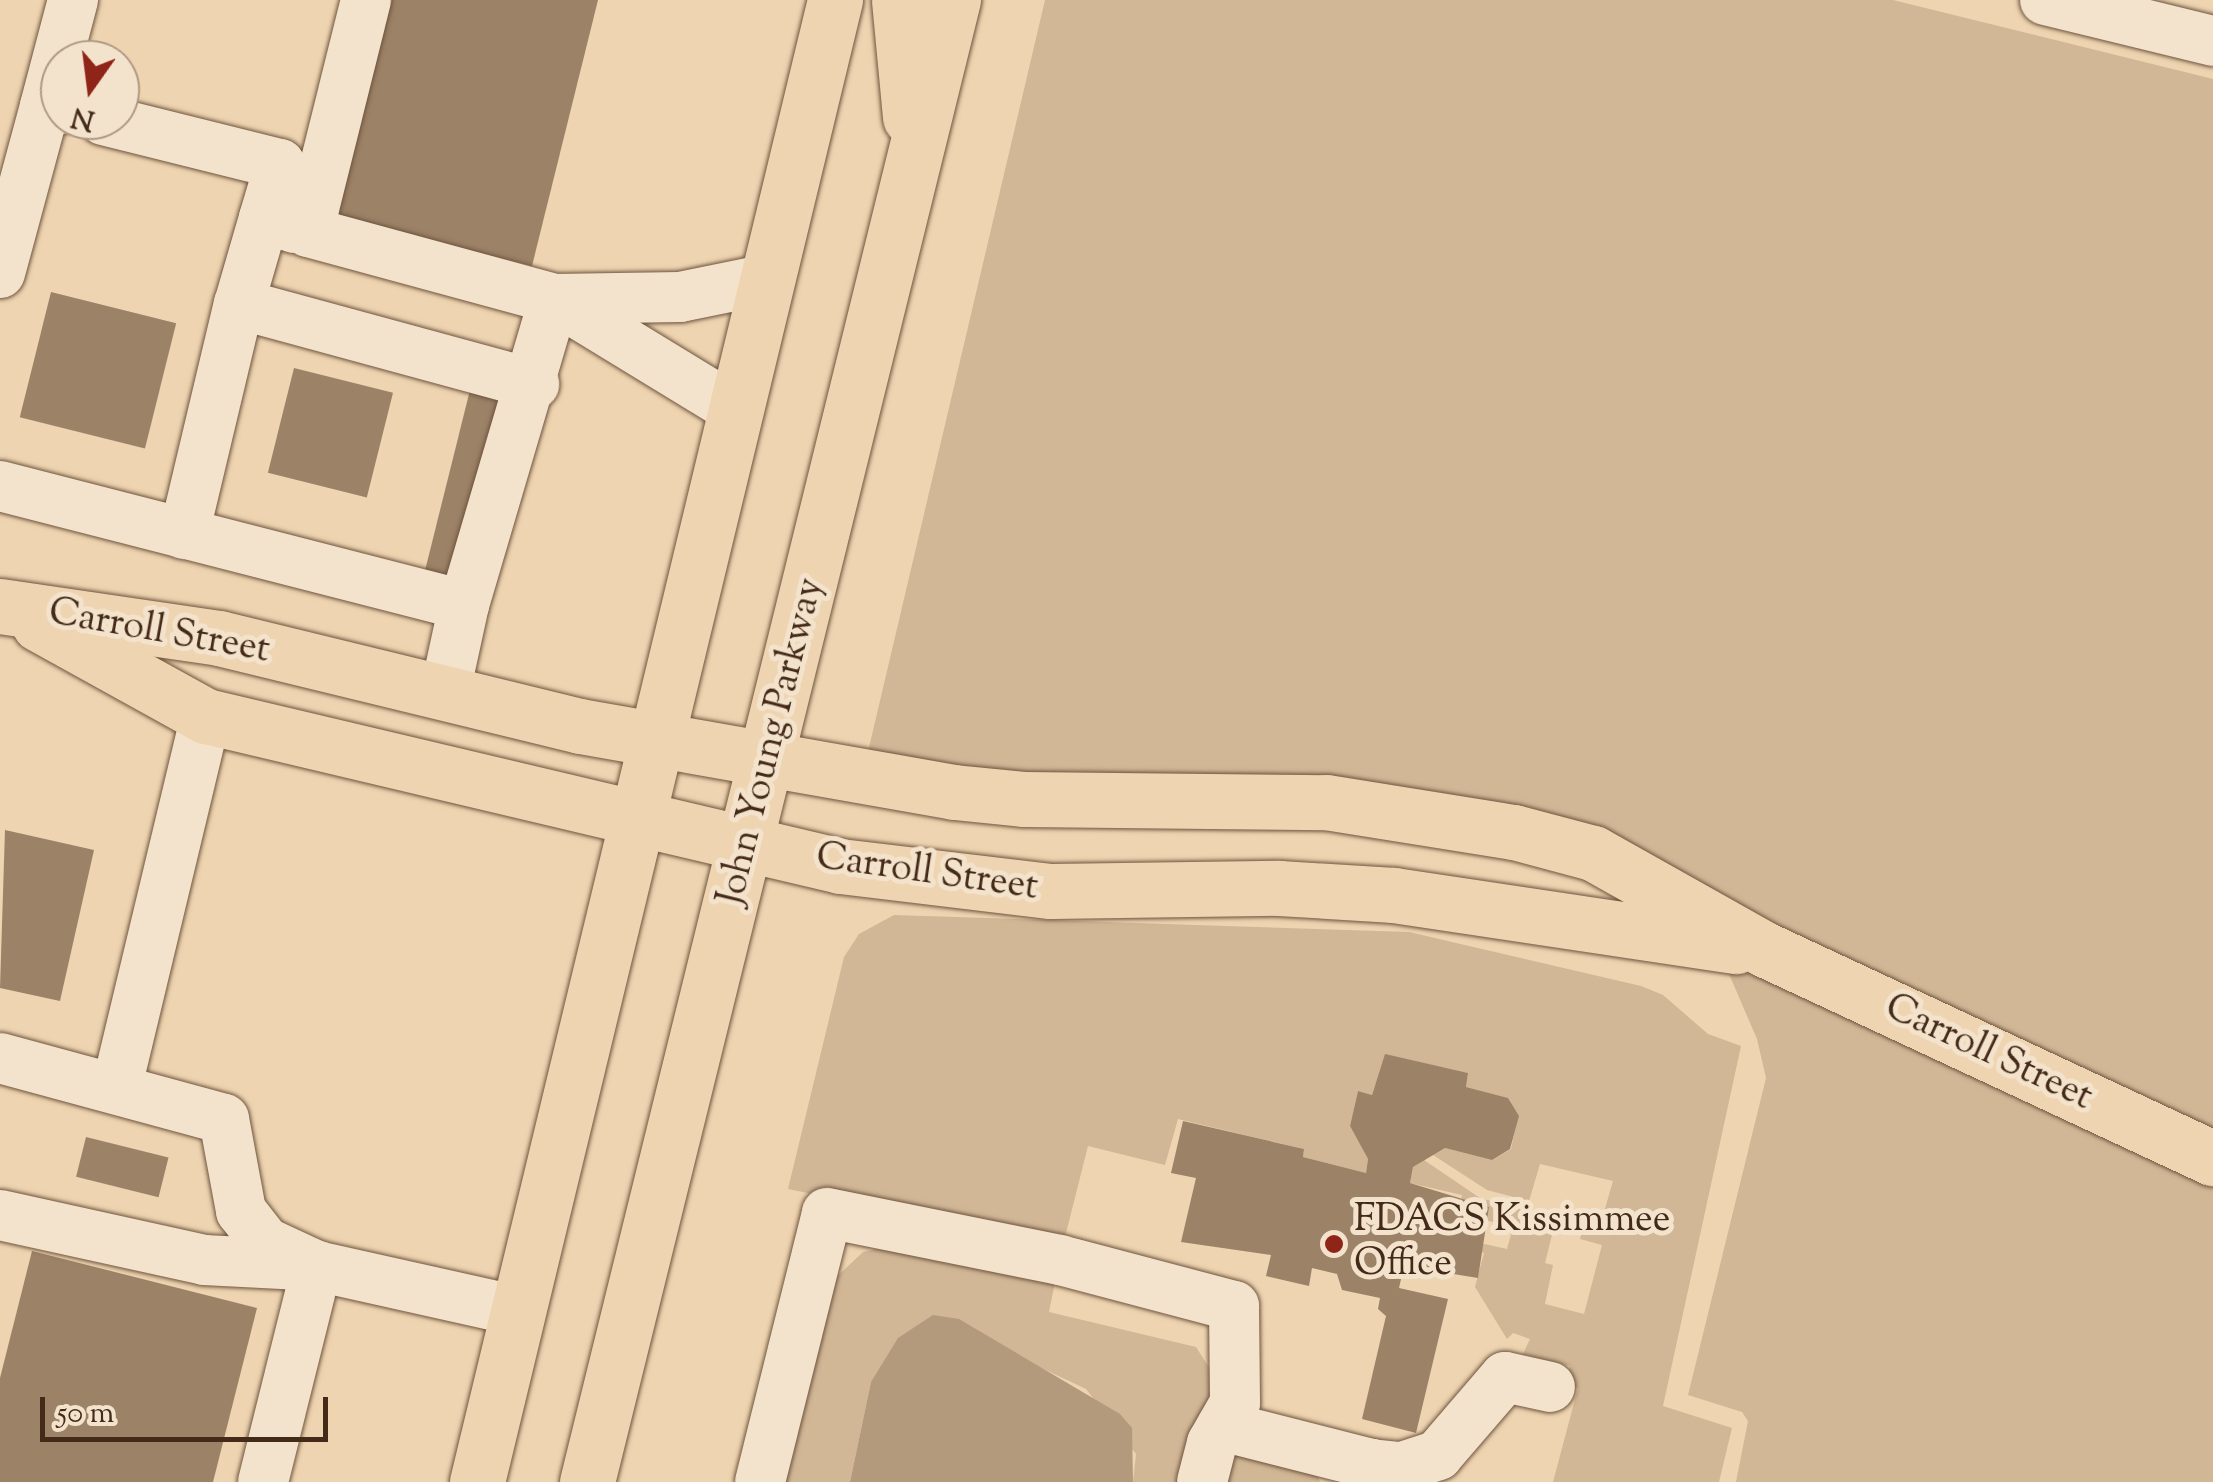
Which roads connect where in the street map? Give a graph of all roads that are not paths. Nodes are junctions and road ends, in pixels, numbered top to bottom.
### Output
1 (73, 0) edge
2 (366, 0) edge
3 (835, 0) edge
4 (899, 0) edge
5 (953, 0) edge
6 (2045, 0) edge
7 (65, 40) edge
8 (2213, 42) edge
9 (140, 129) edge
10 (42, 140) edge
11 (914, 160) junction
12 (286, 225) junction
13 (0, 273) edge
14 (768, 279) junction
15 (554, 300) junction
16 (239, 304) junction
17 (534, 384) junction
18 (736, 410) junction
19 (0, 486) edge
20 (184, 534) junction
21 (464, 605) junction
22 (5, 607) edge
23 (445, 692) junction
24 (206, 716) junction
25 (657, 740) junction
26 (769, 760) junction
27 (637, 822) junction
28 (748, 846) junction
29 (1764, 949) junction
30 (0, 1058) edge
31 (117, 1086) junction
32 (2213, 1158) edge
33 (0, 1215) edge
34 (317, 1266) junction
35 (518, 1311) junction
36 (1550, 1387) dead end
37 (1222, 1426) junction
38 (1369, 1473) edge
39 (263, 1482) edge
40 (476, 1482) edge
41 (587, 1482) edge
42 (760, 1482) edge
43 (1202, 1482) edge

1 - 7 street
2 - 12 street
3 - 14 main road
4 - 11 main road
5 - 11 main road, John Young Parkway
6 - 8 street
9 - 12 street
10 - 13 street
11 - 26 main road, John Young Parkway
12 - 15 street
12 - 16 street
14 - 15 street
14 - 18 main road
15 - 17 street
15 - 18 street
16 - 17 street
16 - 20 street
17 - 21 street
18 - 25 main road
19 - 20 street
20 - 21 street
21 - 23 street
22 - 23 main road, Carroll Street
22 - 24 main road, Carroll Street
23 - 25 main road, Carroll Street
24 - 27 main road, Carroll Street
24 - 31 street
25 - 26 main road, Carroll Street
25 - 27 main road
26 - 28 main road, John Young Parkway
26 - 29 main road, Carroll Street
27 - 28 main road, Carroll Street
27 - 35 main road
28 - 29 main road, Carroll Street
28 - 41 main road, John Young Parkway
29 - 32 main road, Carroll Street
30 - 31 street
31 - 34 street
33 - 34 street
34 - 35 street
34 - 39 street
35 - 40 main road
36 - 38 street
37 - 38 street
37 - 42 street
37 - 43 street

